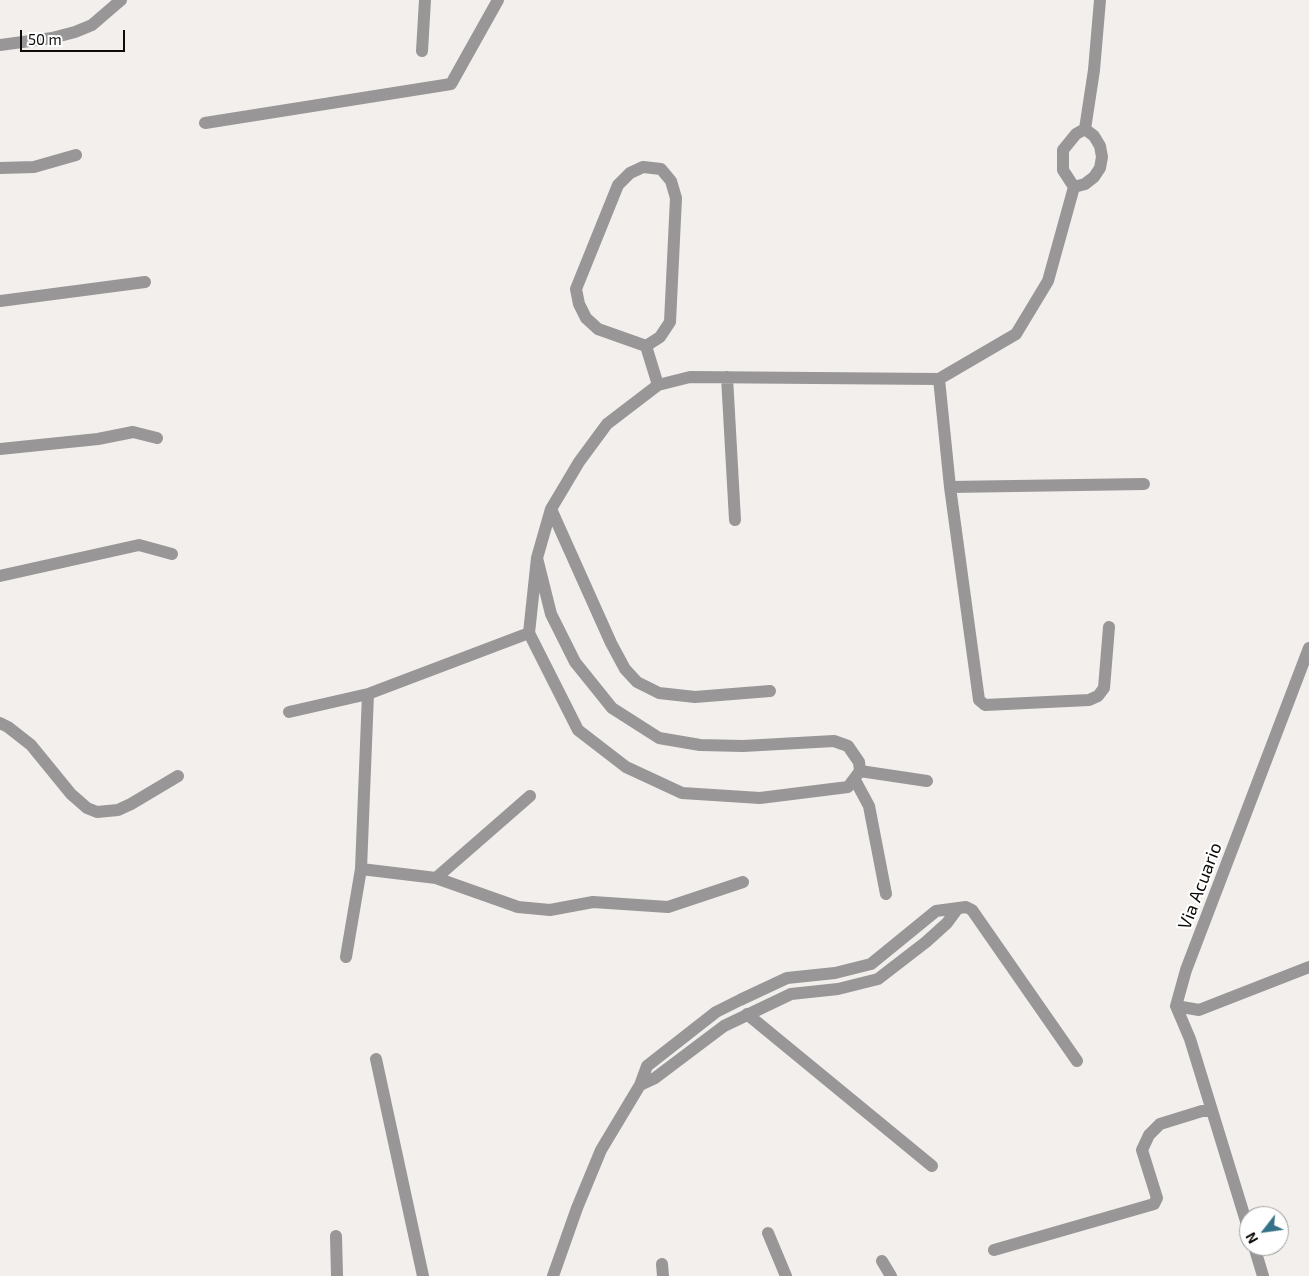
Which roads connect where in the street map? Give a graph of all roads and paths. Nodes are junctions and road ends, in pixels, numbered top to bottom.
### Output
1 (122, 0) edge
2 (425, 0) edge
3 (498, 0) edge
4 (1100, 0) edge
5 (0, 45) edge
6 (422, 51) dead end
7 (205, 123) dead end
8 (1085, 130) junction
9 (76, 155) dead end
10 (0, 168) edge
11 (1074, 187) junction
12 (145, 282) dead end
13 (0, 301) edge
14 (646, 346) junction
15 (727, 377) junction
16 (939, 379) junction
17 (658, 385) junction
18 (157, 438) dead end
19 (0, 449) edge
20 (1144, 484) dead end
21 (950, 487) junction
22 (551, 509) junction
23 (735, 520) dead end
24 (172, 554) dead end
25 (537, 558) junction
26 (0, 576) edge
27 (1109, 627) dead end
28 (529, 633) junction
29 (1309, 648) edge
30 (770, 691) dead end
31 (368, 694) junction
32 (289, 712) dead end
33 (0, 724) edge
34 (178, 776) dead end
35 (858, 776) junction
36 (927, 780) dead end
37 (530, 796) dead end
38 (361, 869) junction
39 (436, 878) junction
40 (743, 882) dead end
41 (886, 894) dead end
42 (958, 908) junction
43 (346, 957) dead end
44 (1309, 967) edge
45 (1176, 1006) junction
46 (747, 1014) junction
47 (376, 1059) dead end
48 (1077, 1061) dead end
49 (640, 1085) junction
50 (1211, 1111) junction
51 (932, 1166) dead end
52 (1241, 1206) edge
53 (768, 1234) dead end
54 (336, 1236) dead end
55 (994, 1250) dead end
56 (1257, 1256) edge
57 (882, 1261) dead end
58 (337, 1276) edge
59 (423, 1276) edge
60 (553, 1276) edge
61 (786, 1276) edge
62 (891, 1276) edge
63 (1263, 1276) edge

1 - 5 street
2 - 6 street
3 - 7 street
4 - 8 street
8 - 11 street
8 - 11 street
9 - 10 street
11 - 16 street
12 - 13 street
14 - 14 street
14 - 17 street
15 - 16 street
15 - 17 street
15 - 23 street
16 - 21 street
17 - 22 street
18 - 19 street
20 - 21 street
21 - 27 street
22 - 25 street
22 - 30 street
24 - 26 street
25 - 28 street
25 - 35 street
28 - 31 street
28 - 35 street
29 - 45 street, Via Acuario
31 - 32 street
31 - 38 street
33 - 34 street
35 - 36 street
35 - 41 street
37 - 39 street
38 - 39 street
38 - 43 street
39 - 40 street
42 - 46 street
42 - 48 street
42 - 49 street
44 - 45 street
45 - 50 street
46 - 49 street
46 - 51 street
47 - 59 street
49 - 60 street
50 - 52 street
50 - 55 street
53 - 61 street
54 - 58 street
56 - 63 street
57 - 62 street

